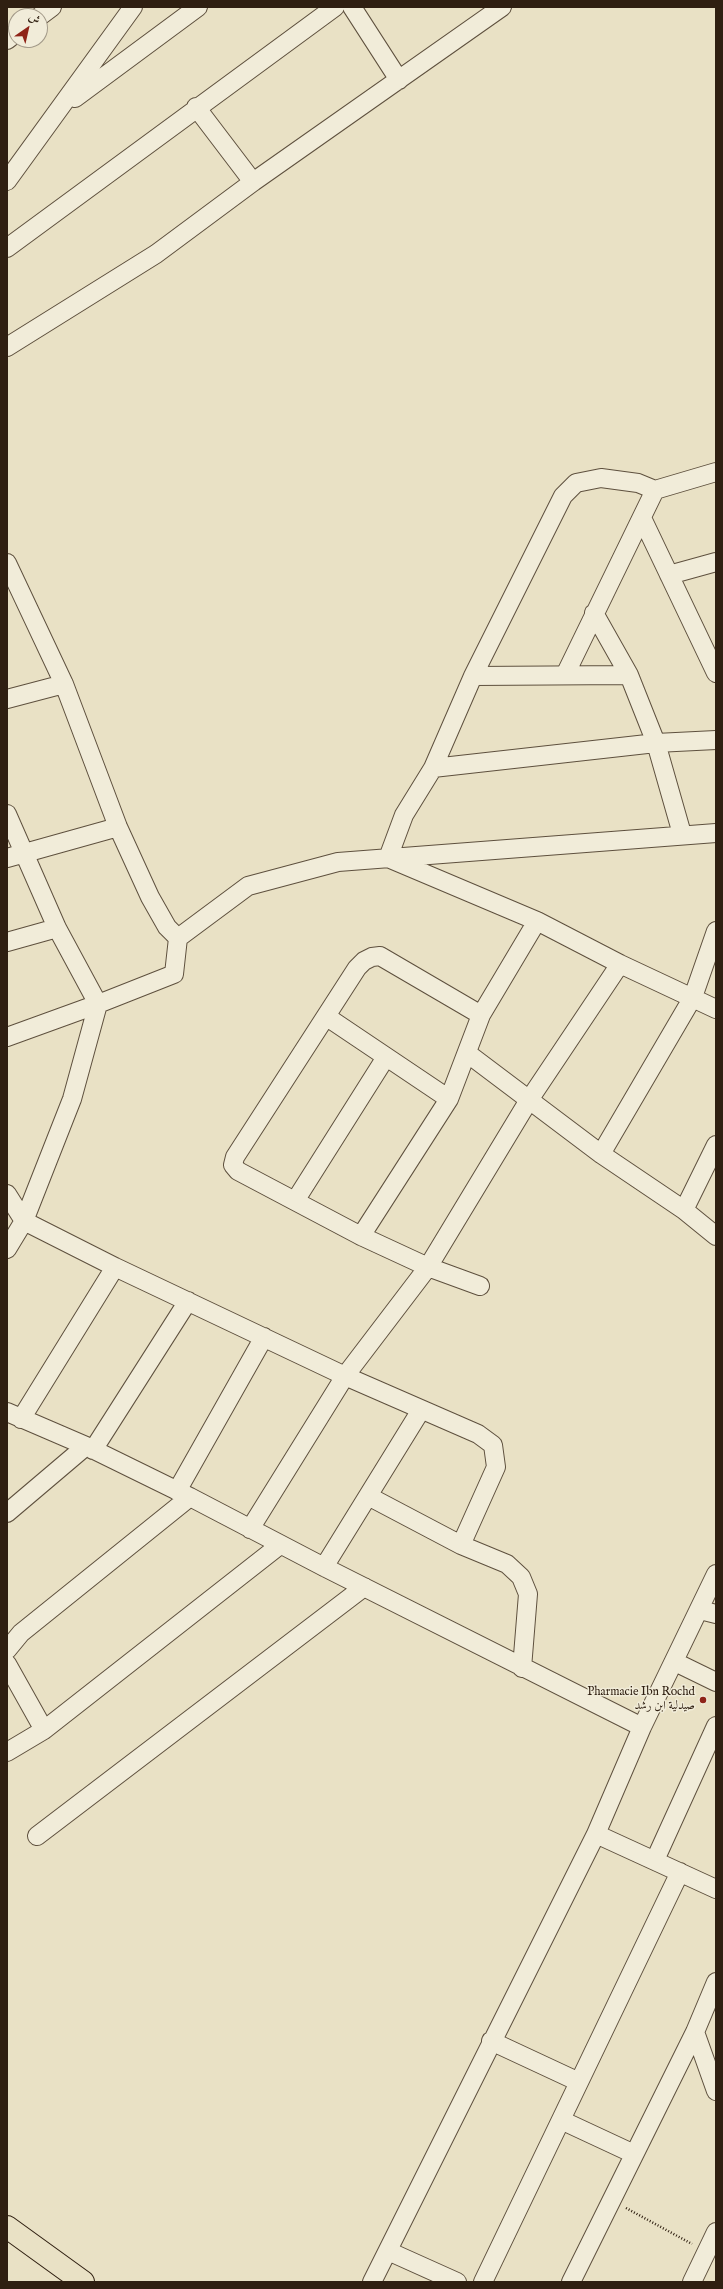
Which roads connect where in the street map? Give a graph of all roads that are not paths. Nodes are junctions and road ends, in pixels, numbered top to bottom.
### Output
1 (133, 7) edge
2 (198, 7) edge
3 (336, 7) edge
4 (352, 7) edge
5 (502, 7) edge
6 (399, 80) junction
7 (196, 107) junction
8 (61, 108) junction
9 (7, 181) edge
10 (253, 182) junction
11 (7, 248) edge
12 (7, 346) edge
13 (716, 472) edge
14 (655, 490) junction
15 (642, 518) junction
16 (716, 562) edge
17 (7, 563) edge
18 (669, 575) junction
19 (594, 614) junction
20 (716, 673) edge
21 (565, 675) junction
22 (629, 675) junction
23 (473, 676) junction
24 (64, 684) junction
25 (7, 699) edge
26 (716, 740) edge
27 (656, 743) junction
28 (433, 768) junction
29 (7, 814) edge
30 (118, 827) junction
31 (716, 833) edge
32 (682, 834) junction
33 (25, 855) junction
34 (7, 858) edge
35 (388, 858) junction
36 (537, 921) junction
37 (57, 928) junction
38 (716, 931) edge
39 (178, 938) junction
40 (7, 942) edge
41 (620, 964) junction
42 (693, 997) junction
43 (98, 1004) junction
44 (716, 1008) edge
45 (481, 1015) junction
46 (327, 1017) junction
47 (7, 1037) edge
48 (467, 1053) junction
49 (386, 1056) junction
50 (449, 1099) junction
51 (529, 1100) junction
52 (716, 1144) edge
53 (601, 1154) junction
54 (7, 1194) edge
55 (294, 1201) junction
56 (684, 1210) junction
57 (24, 1221) junction
58 (361, 1236) junction
59 (716, 1236) edge
60 (7, 1250) edge
61 (115, 1267) junction
62 (428, 1267) junction
63 (480, 1286) dead end
64 (188, 1301) junction
65 (264, 1337) junction
66 (345, 1376) junction
67 (421, 1410) junction
68 (14, 1416) edge
69 (89, 1448) junction
70 (184, 1494) junction
71 (368, 1496) junction
72 (7, 1513) edge
73 (250, 1529) junction
74 (280, 1545) junction
75 (461, 1545) junction
76 (324, 1567) junction
77 (716, 1574) edge
78 (364, 1587) junction
79 (708, 1612) edge
80 (7, 1650) edge
81 (675, 1662) junction
82 (7, 1664) edge
83 (522, 1668) junction
84 (716, 1682) edge
85 (716, 1726) edge
86 (642, 1727) junction
87 (44, 1730) junction
88 (7, 1752) edge
89 (596, 1834) junction
90 (37, 1836) dead end
91 (655, 1860) junction
92 (680, 1872) junction
93 (716, 1889) edge
94 (716, 1982) edge
95 (694, 2032) junction
96 (491, 2041) junction
97 (579, 2082) junction
98 (716, 2091) edge
99 (561, 2120) junction
100 (634, 2154) junction
101 (7, 2227) edge
102 (716, 2232) edge
103 (388, 2250) junction
104 (83, 2282) edge
105 (372, 2282) edge
106 (457, 2282) edge
107 (483, 2282) edge
108 (570, 2282) edge
109 (692, 2282) edge

1 - 8 street
2 - 8 street
3 - 7 street
4 - 6 street
5 - 6 street
6 - 10 street
7 - 10 street
7 - 11 street
8 - 9 street
10 - 12 street
13 - 14 street
14 - 15 street
14 - 23 street
15 - 18 street
15 - 19 street
16 - 18 street
17 - 24 street
18 - 20 street
19 - 21 street
19 - 22 street
21 - 22 street
21 - 23 street
22 - 27 street
23 - 28 street
24 - 25 street
24 - 30 street
26 - 27 street
27 - 28 street
27 - 32 street
28 - 35 street
29 - 33 street
30 - 33 street
30 - 39 street
31 - 32 street
32 - 35 street
33 - 34 street
33 - 37 street
35 - 36 street
35 - 39 street
36 - 41 street
36 - 45 street
37 - 40 street
37 - 43 street
38 - 42 street
39 - 43 street
41 - 42 street
41 - 51 street
42 - 44 street
42 - 53 street
43 - 47 street
43 - 57 street
45 - 46 street
45 - 48 street
46 - 49 street
46 - 55 street
48 - 50 street
48 - 51 street
49 - 50 street
49 - 55 street
50 - 58 street
51 - 53 street
51 - 62 street
52 - 56 street
53 - 56 street
54 - 57 street
55 - 58 street
56 - 59 street
57 - 60 street
57 - 61 street
58 - 62 street
61 - 64 street
61 - 68 street
62 - 63 street
62 - 66 street
64 - 65 street
64 - 69 street
65 - 66 street
65 - 70 street
66 - 67 street
66 - 73 street
67 - 71 street
67 - 75 street
68 - 69 street
69 - 70 street
69 - 72 street
70 - 73 street
70 - 80 street
71 - 75 street
71 - 76 street
73 - 74 street
74 - 76 street
74 - 87 street
75 - 83 street
76 - 78 street
77 - 79 street
78 - 83 street
78 - 90 street
79 - 81 street
81 - 84 street
81 - 86 street
82 - 87 street
83 - 86 street
85 - 91 street
86 - 89 street
87 - 88 street
89 - 91 street
89 - 96 street
91 - 92 street
92 - 93 street
92 - 97 street
94 - 95 street
95 - 98 street
95 - 100 street
96 - 97 street
96 - 103 street
97 - 99 street
99 - 100 street
99 - 107 street
100 - 108 street
101 - 104 main road
102 - 109 street
103 - 105 street
103 - 106 street

